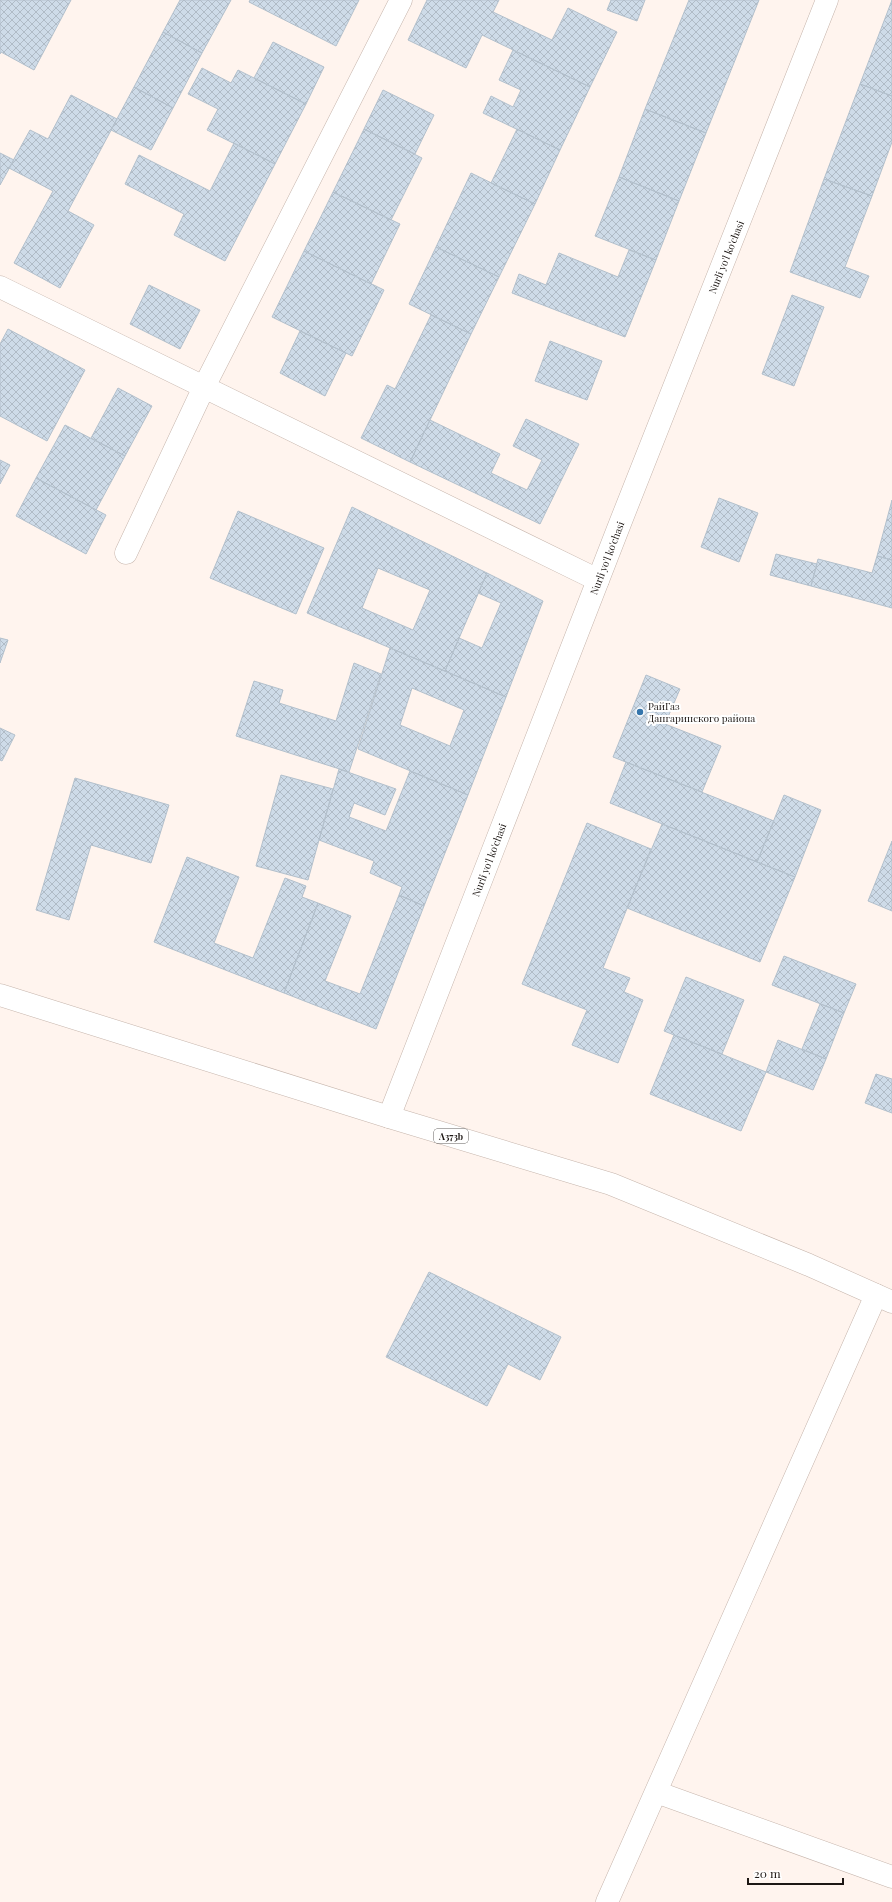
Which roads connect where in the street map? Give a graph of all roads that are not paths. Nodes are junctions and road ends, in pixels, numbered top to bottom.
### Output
1 (401, 0) edge
2 (827, 0) edge
3 (0, 287) edge
4 (204, 387) junction
5 (126, 553) dead end
6 (598, 580) junction
7 (0, 995) edge
8 (389, 1117) junction
9 (884, 1298) edge
10 (656, 1792) junction
11 (892, 1877) edge
12 (607, 1902) edge

1 - 4 main road
2 - 6 main road, Nurli yo'l ko'chasi
3 - 4 main road
4 - 5 main road
4 - 6 main road
6 - 8 main road, Nurli yo'l ko'chasi
7 - 8 main road, A373b
8 - 9 main road, A373b
9 - 10 main road
10 - 11 main road
10 - 12 main road

